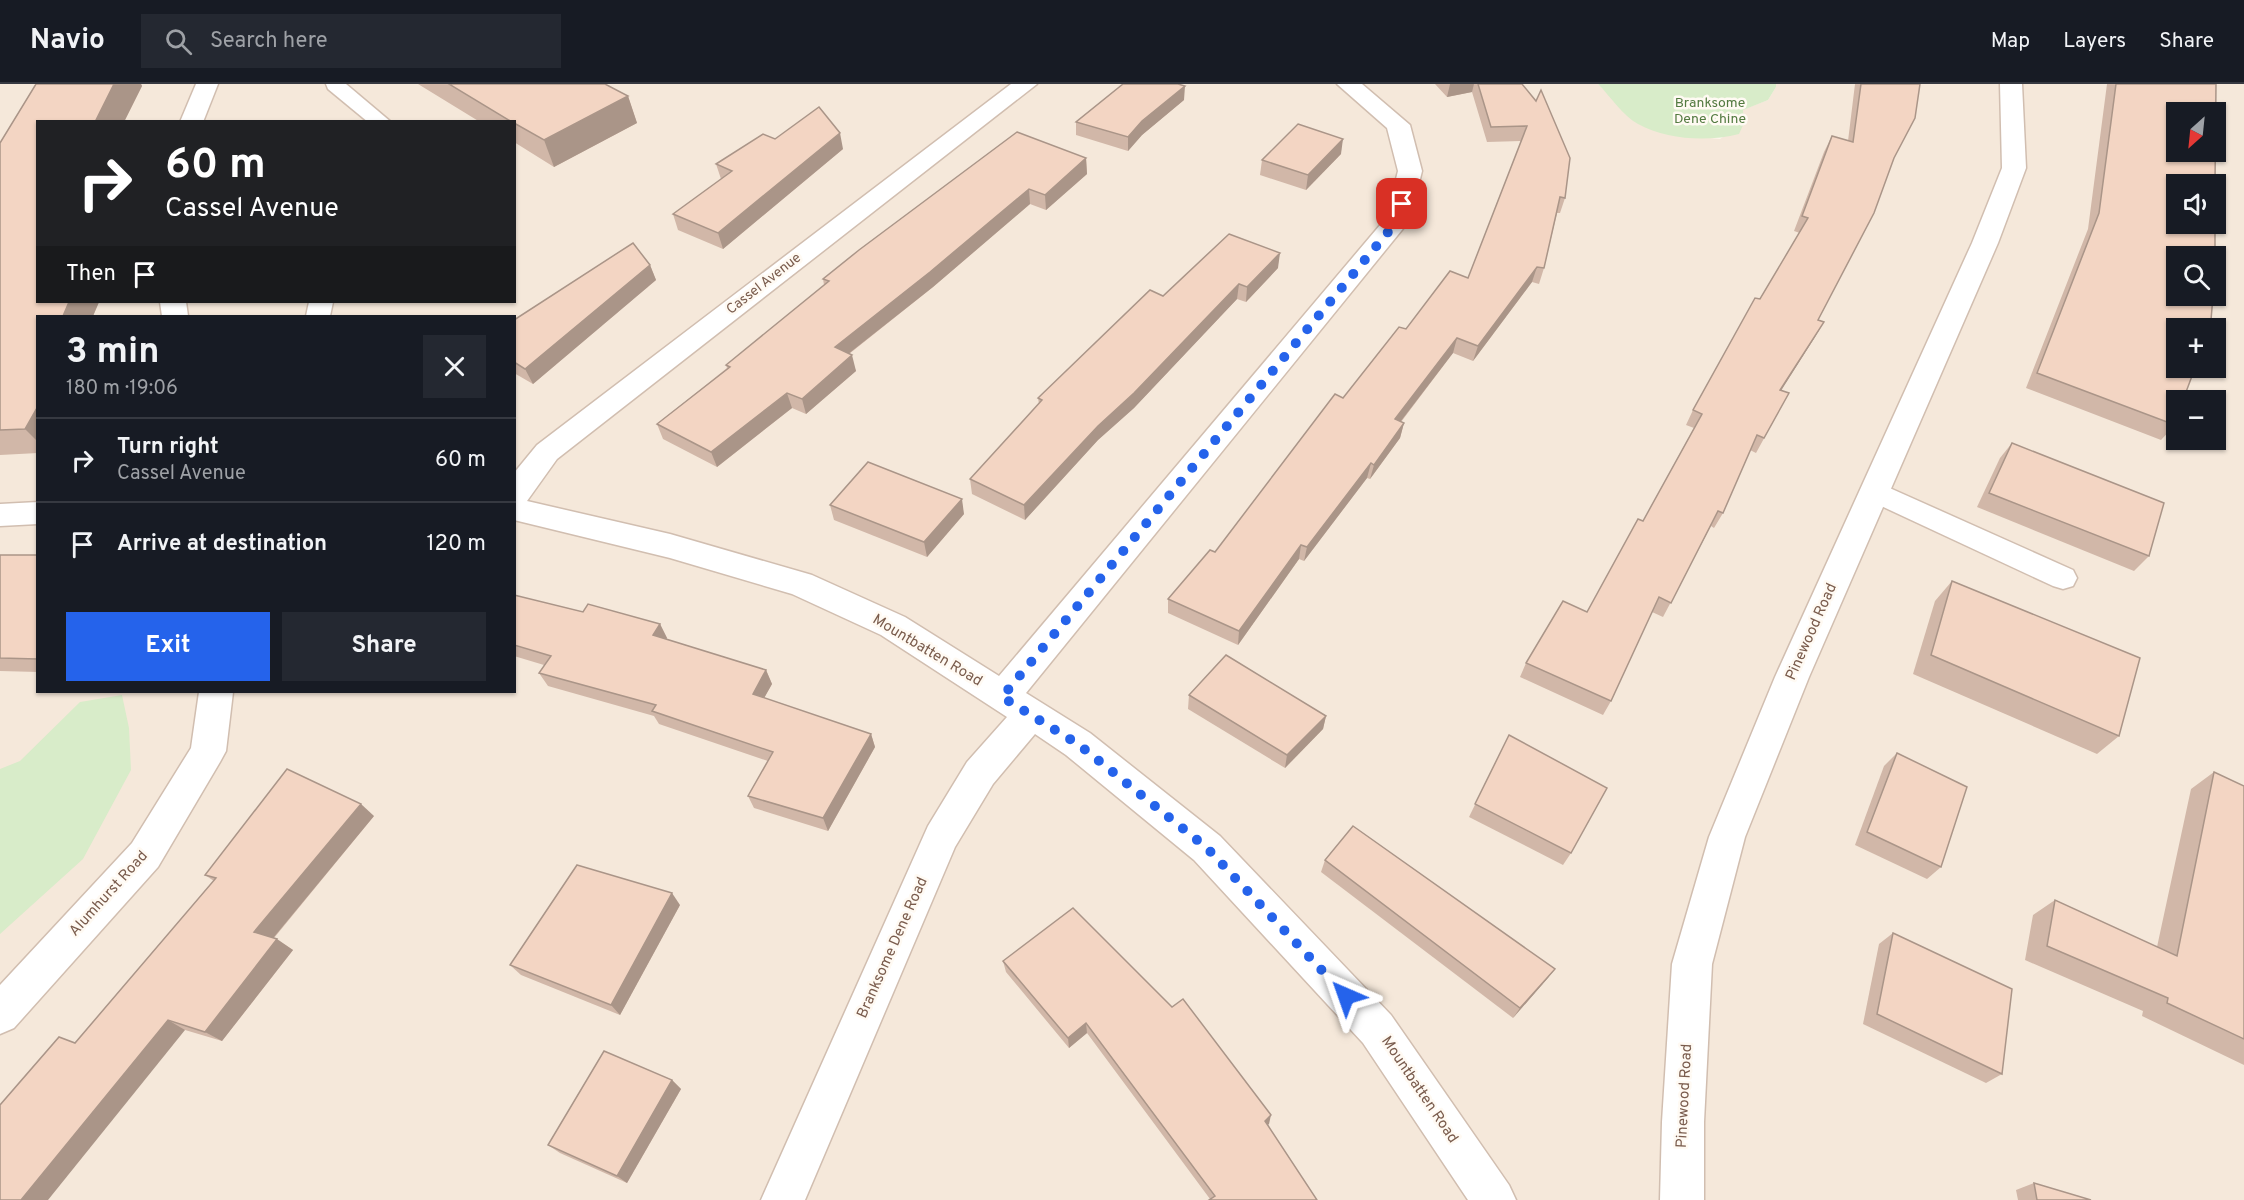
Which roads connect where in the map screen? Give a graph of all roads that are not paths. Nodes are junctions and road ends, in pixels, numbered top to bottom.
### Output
1 (207, 84) edge
2 (1026, 84) edge
3 (1348, 84) edge
4 (2010, 84) edge
5 (335, 85) edge
6 (192, 120) edge
7 (379, 120) edge
8 (1874, 491) junction
9 (516, 493) edge
10 (516, 509) edge
11 (36, 513) edge
12 (0, 515) edge
13 (2063, 578) dead end
14 (216, 693) edge
15 (1017, 705) junction
16 (0, 1014) edge
17 (783, 1200) edge
18 (1494, 1200) edge
19 (1682, 1200) edge

1 - 6 street
2 - 9 street, Cassel Avenue
3 - 15 street
4 - 8 street, Pinewood Road
5 - 7 lane
8 - 13 lane
8 - 19 street, Pinewood Road
10 - 15 street, Mountbatten Road
11 - 12 street
14 - 16 street, Alumhurst Road
15 - 17 street, Branksome Dene Road
15 - 18 street, Mountbatten Road

